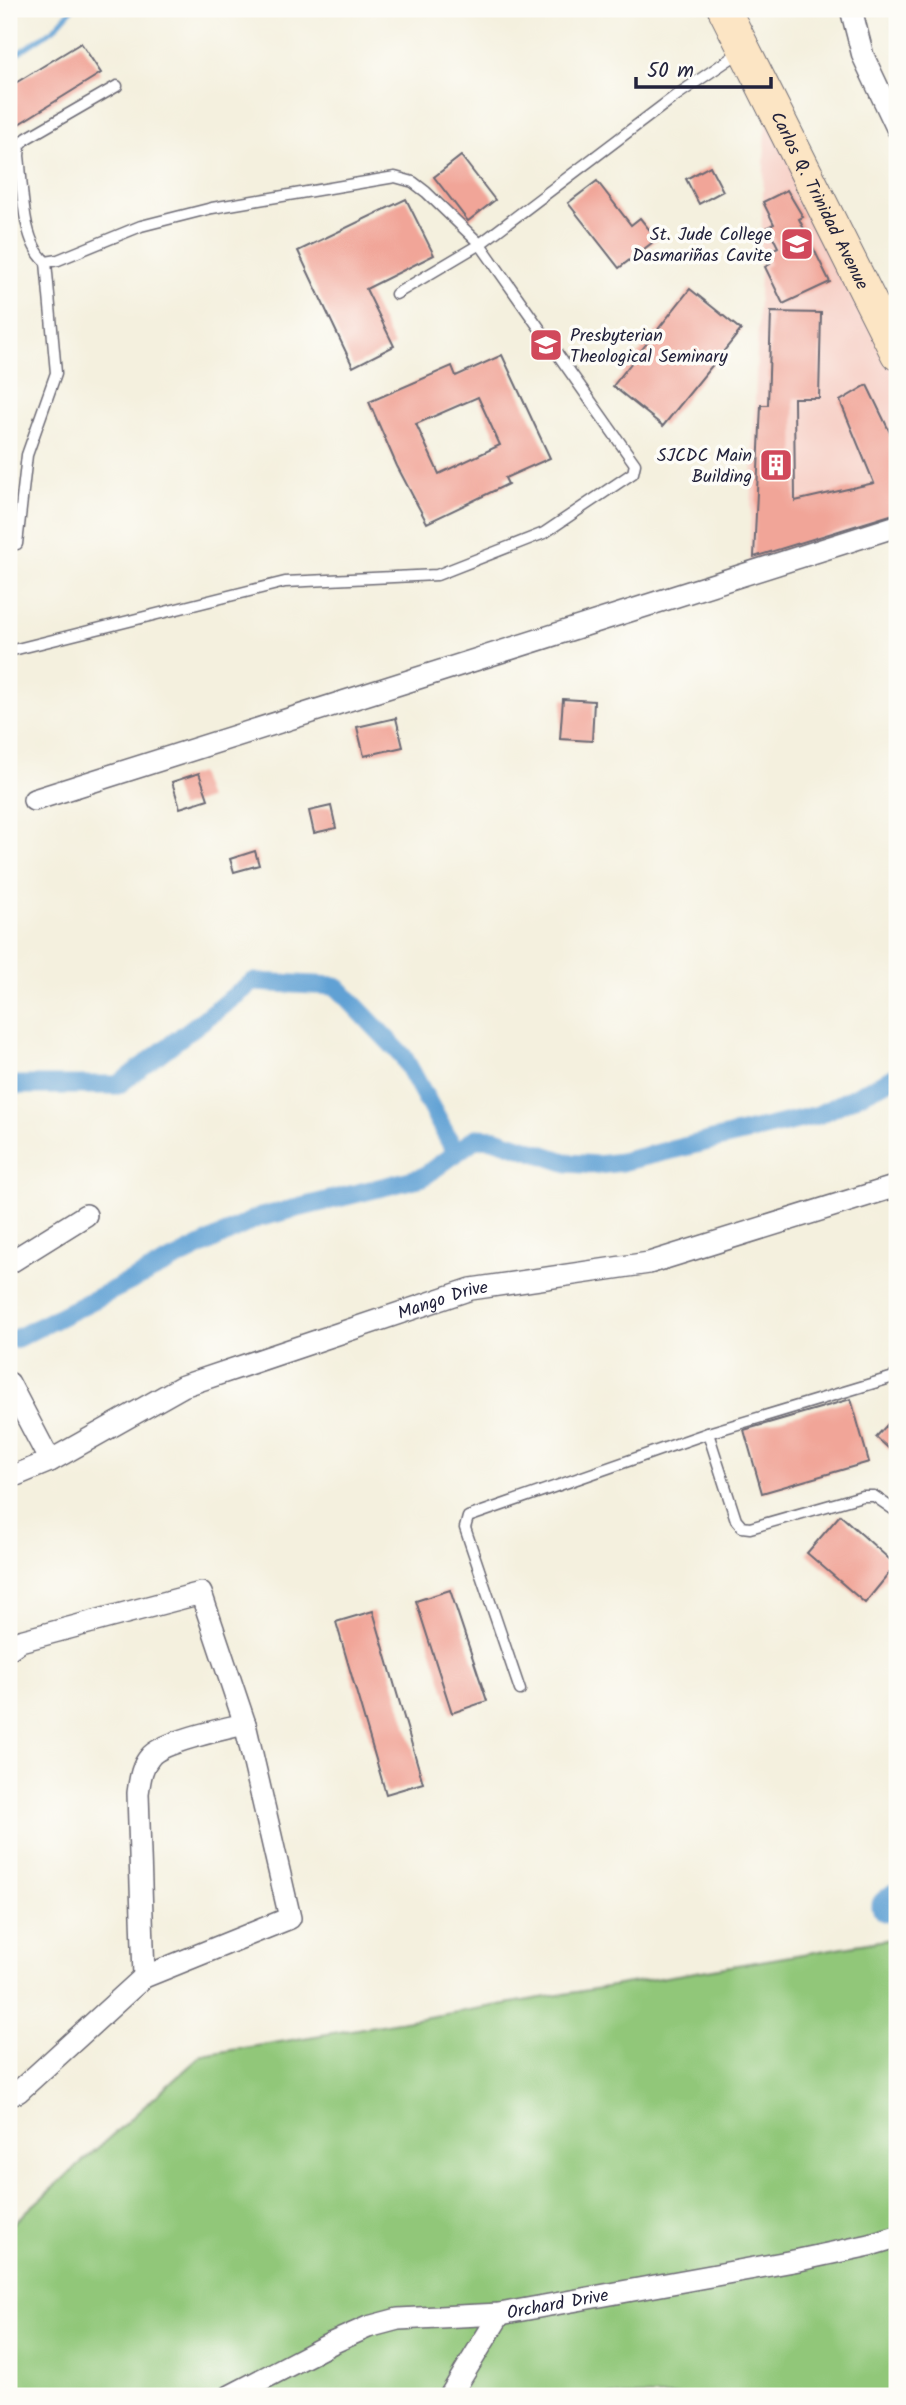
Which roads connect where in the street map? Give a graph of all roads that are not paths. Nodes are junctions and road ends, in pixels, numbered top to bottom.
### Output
1 (724, 9) edge
2 (851, 9) edge
3 (745, 49) junction
4 (117, 86) dead end
5 (897, 128) edge
6 (480, 244) junction
7 (46, 262) junction
8 (396, 294) dead end
9 (897, 354) edge
10 (897, 526) edge
11 (17, 544) dead end
12 (9, 651) edge
13 (34, 800) dead end
14 (897, 1186) edge
15 (86, 1215) dead end
16 (9, 1263) edge
17 (897, 1376) edge
18 (9, 1383) edge
19 (708, 1433) junction
20 (50, 1461) junction
21 (9, 1478) edge
22 (897, 1512) edge
23 (9, 1649) edge
24 (520, 1690) dead end
25 (244, 1724) junction
26 (144, 1977) junction
27 (12, 2095) edge
28 (897, 2236) edge
29 (500, 2314) junction
30 (229, 2396) edge
31 (450, 2396) edge

1 - 3 main road, Carlos Q. Trinidad Avenue
2 - 5 street
3 - 6 lane
3 - 9 main road, Carlos Q. Trinidad Avenue
4 - 7 lane
6 - 7 lane
6 - 8 lane
6 - 12 lane
7 - 11 lane
10 - 13 street
14 - 20 street, Mango Drive
15 - 16 street
17 - 19 lane
18 - 20 street
19 - 22 lane
19 - 24 lane
20 - 21 street, Mango Drive
23 - 25 street
25 - 26 street
25 - 26 street
26 - 27 street
28 - 29 street, Orchard Drive
29 - 30 street, Orchard Drive
29 - 31 street

